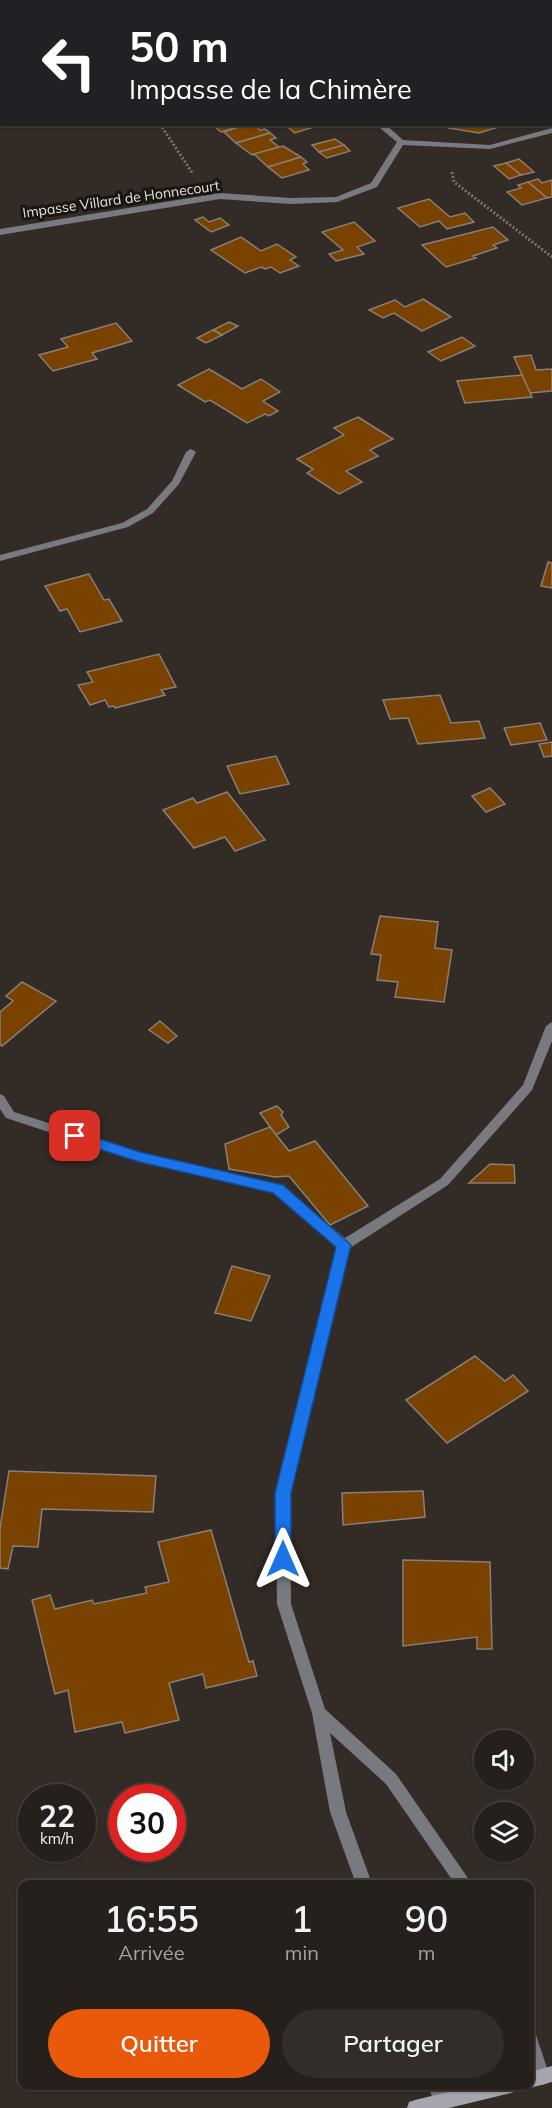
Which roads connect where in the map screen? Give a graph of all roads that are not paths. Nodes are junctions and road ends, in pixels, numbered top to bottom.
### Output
1 (381, 126) edge
2 (552, 130) edge
3 (401, 142) junction
4 (0, 232) edge
5 (191, 452) dead end
6 (0, 558) edge
7 (552, 1026) edge
8 (0, 1099) edge
9 (344, 1245) junction
10 (319, 1713) junction
11 (363, 1880) edge
12 (461, 1880) edge
13 (534, 2054) edge
14 (541, 2077) edge
15 (438, 2090) edge
16 (492, 2090) edge
17 (442, 2103) junction
18 (415, 2108) edge

1 - 3 street
2 - 3 street
3 - 4 street, Impasse Villard de Honnecourt
5 - 6 street
7 - 9 street
8 - 9 street
9 - 10 street
10 - 11 street
10 - 12 street
13 - 14 street
15 - 17 street
16 - 17 main road
17 - 18 main road

